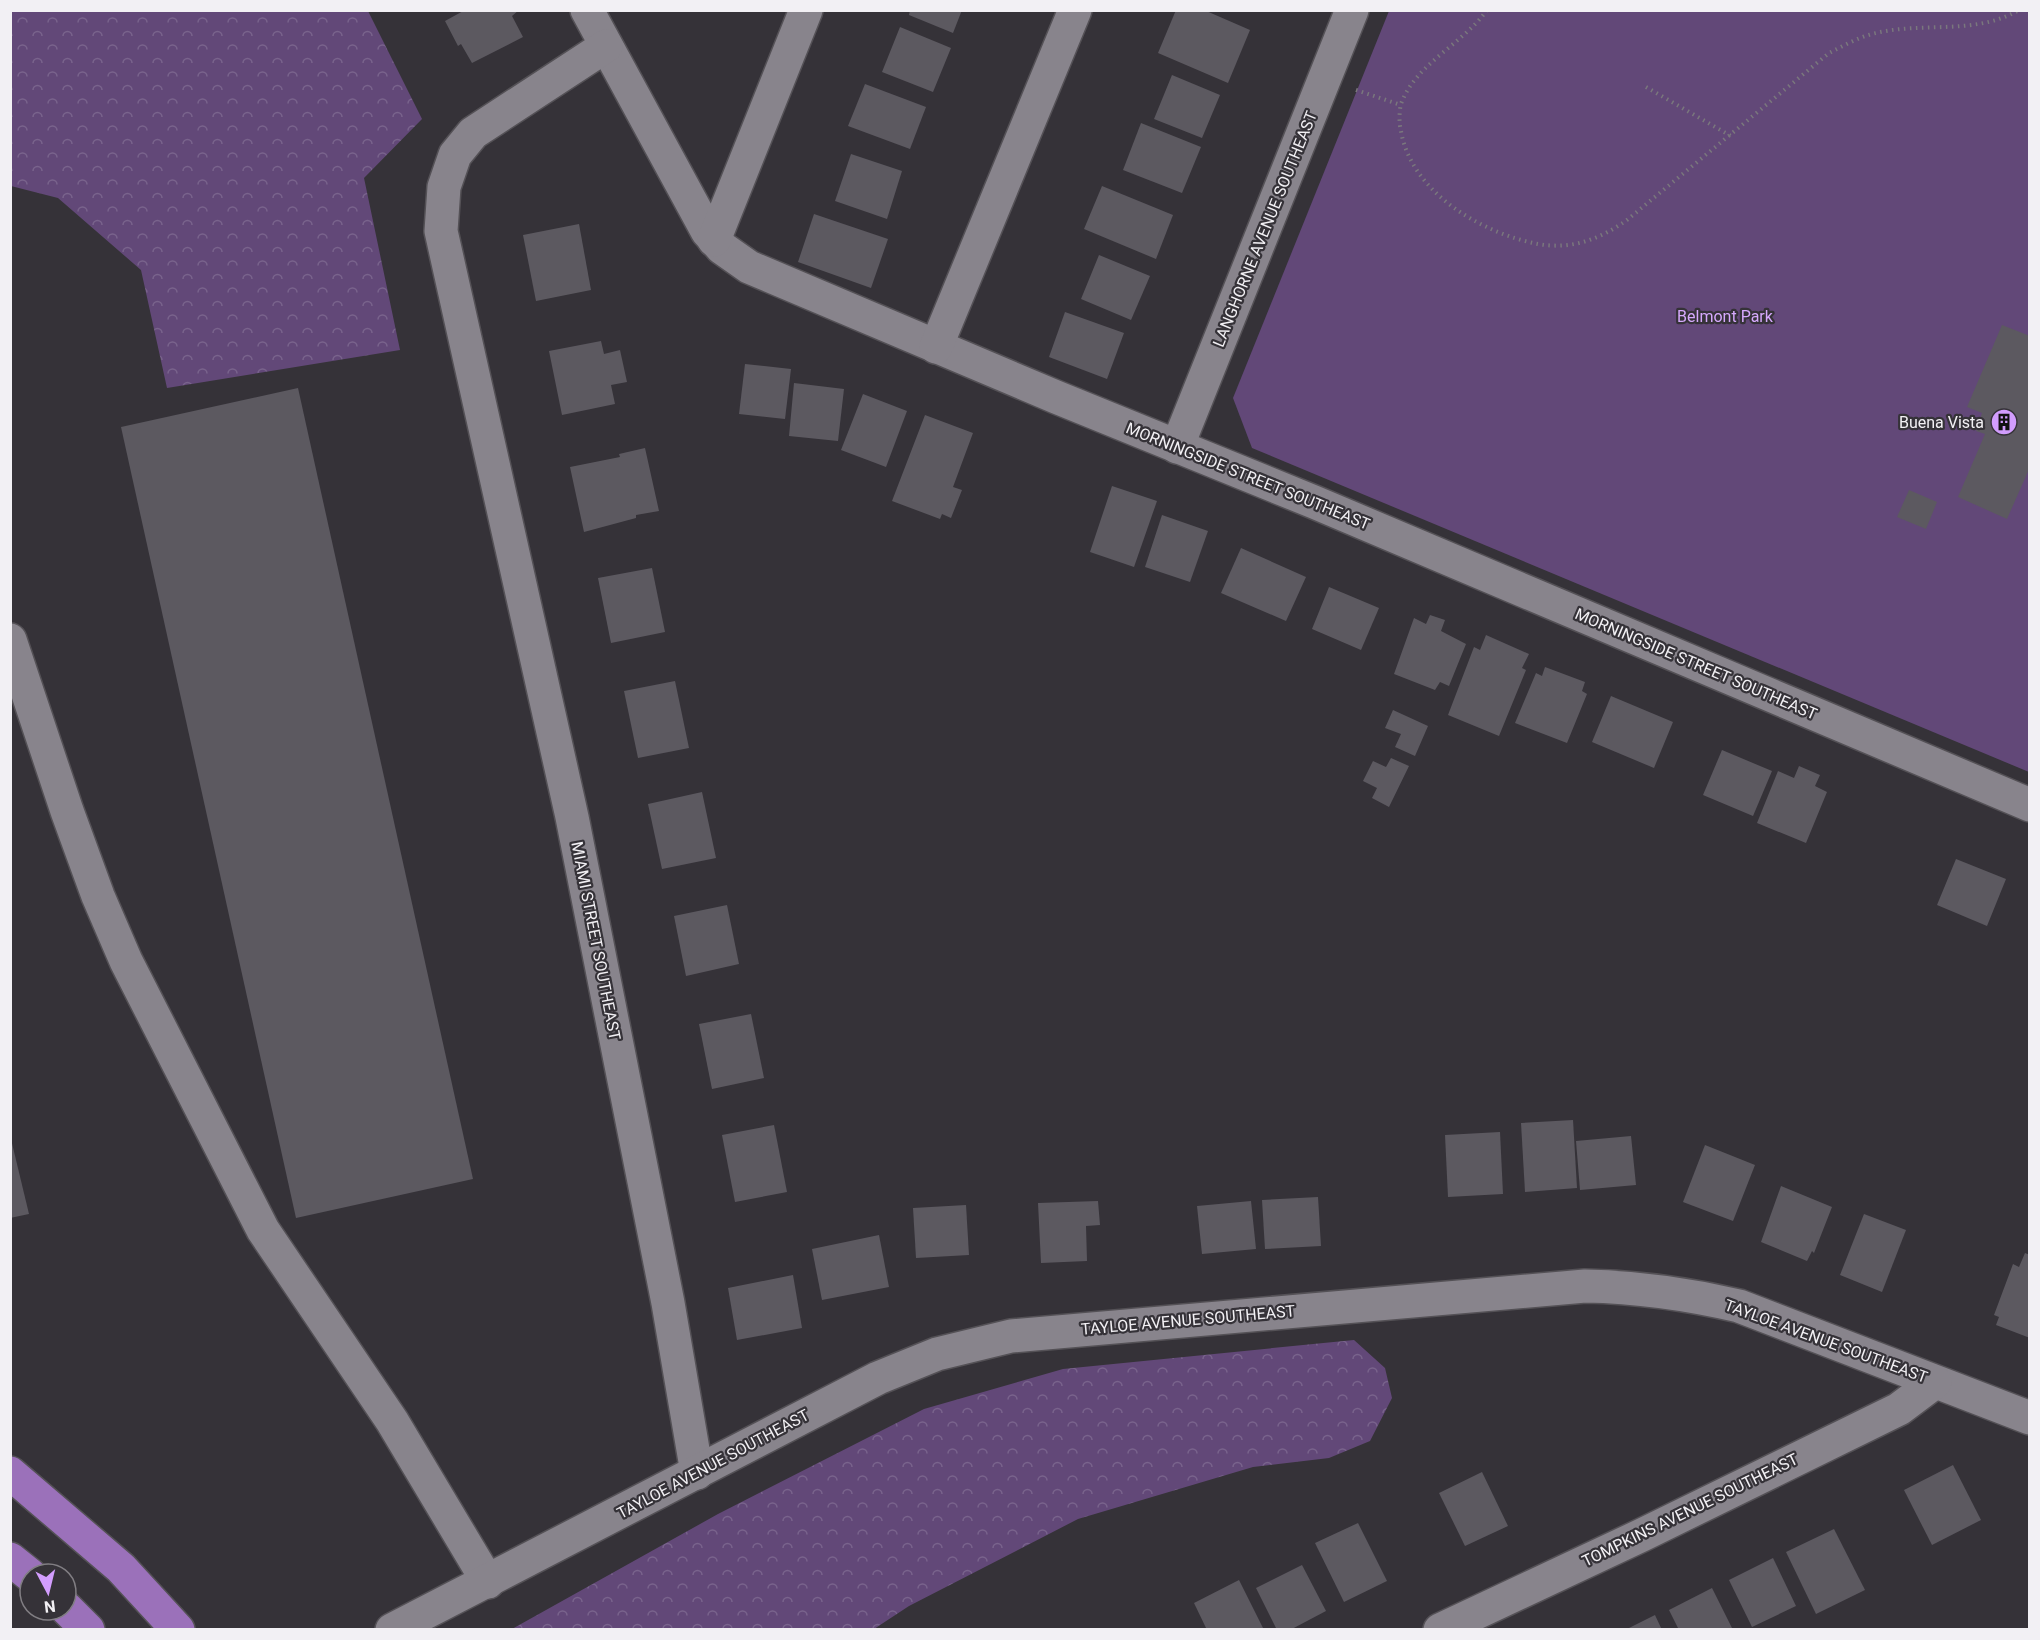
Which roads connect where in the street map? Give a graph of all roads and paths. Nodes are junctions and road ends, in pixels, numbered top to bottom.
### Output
1 (587, 10) edge
2 (806, 10) edge
3 (1075, 10) edge
4 (1352, 10) edge
5 (1487, 10) edge
6 (2019, 10) edge
7 (606, 46) junction
8 (1326, 77) junction
9 (1646, 87) dead end
10 (1401, 105) junction
11 (1731, 136) junction
12 (714, 240) junction
13 (936, 347) junction
14 (1177, 447) junction
15 (10, 640) edge
16 (2030, 805) edge
17 (1935, 1382) junction
18 (2030, 1418) edge
19 (10, 1473) edge
20 (697, 1473) junction
21 (488, 1582) junction
22 (178, 1629) edge
23 (392, 1629) edge
24 (1440, 1629) edge

1 - 7 street, MORNINGSIDE STREET SOUTHEAST
2 - 12 street
3 - 13 street
4 - 8 street, LANGHORNE AVENUE SOUTHEAST
5 - 10 path
6 - 11 path
7 - 12 street, MORNINGSIDE STREET SOUTHEAST
7 - 20 street, MIAMI STREET SOUTHEAST
8 - 10 path
8 - 14 street, LANGHORNE AVENUE SOUTHEAST
9 - 11 path
10 - 11 path
12 - 13 street, MORNINGSIDE STREET SOUTHEAST
13 - 14 street, MORNINGSIDE STREET SOUTHEAST
14 - 16 street, MORNINGSIDE STREET SOUTHEAST
15 - 21 street
17 - 18 street, TAYLOE AVENUE SOUTHEAST
17 - 20 street, TAYLOE AVENUE SOUTHEAST
17 - 24 street, TOMPKINS AVENUE SOUTHEAST
19 - 22 main road
20 - 21 street, TAYLOE AVENUE SOUTHEAST
21 - 23 street, TAYLOE AVENUE SOUTHEAST

